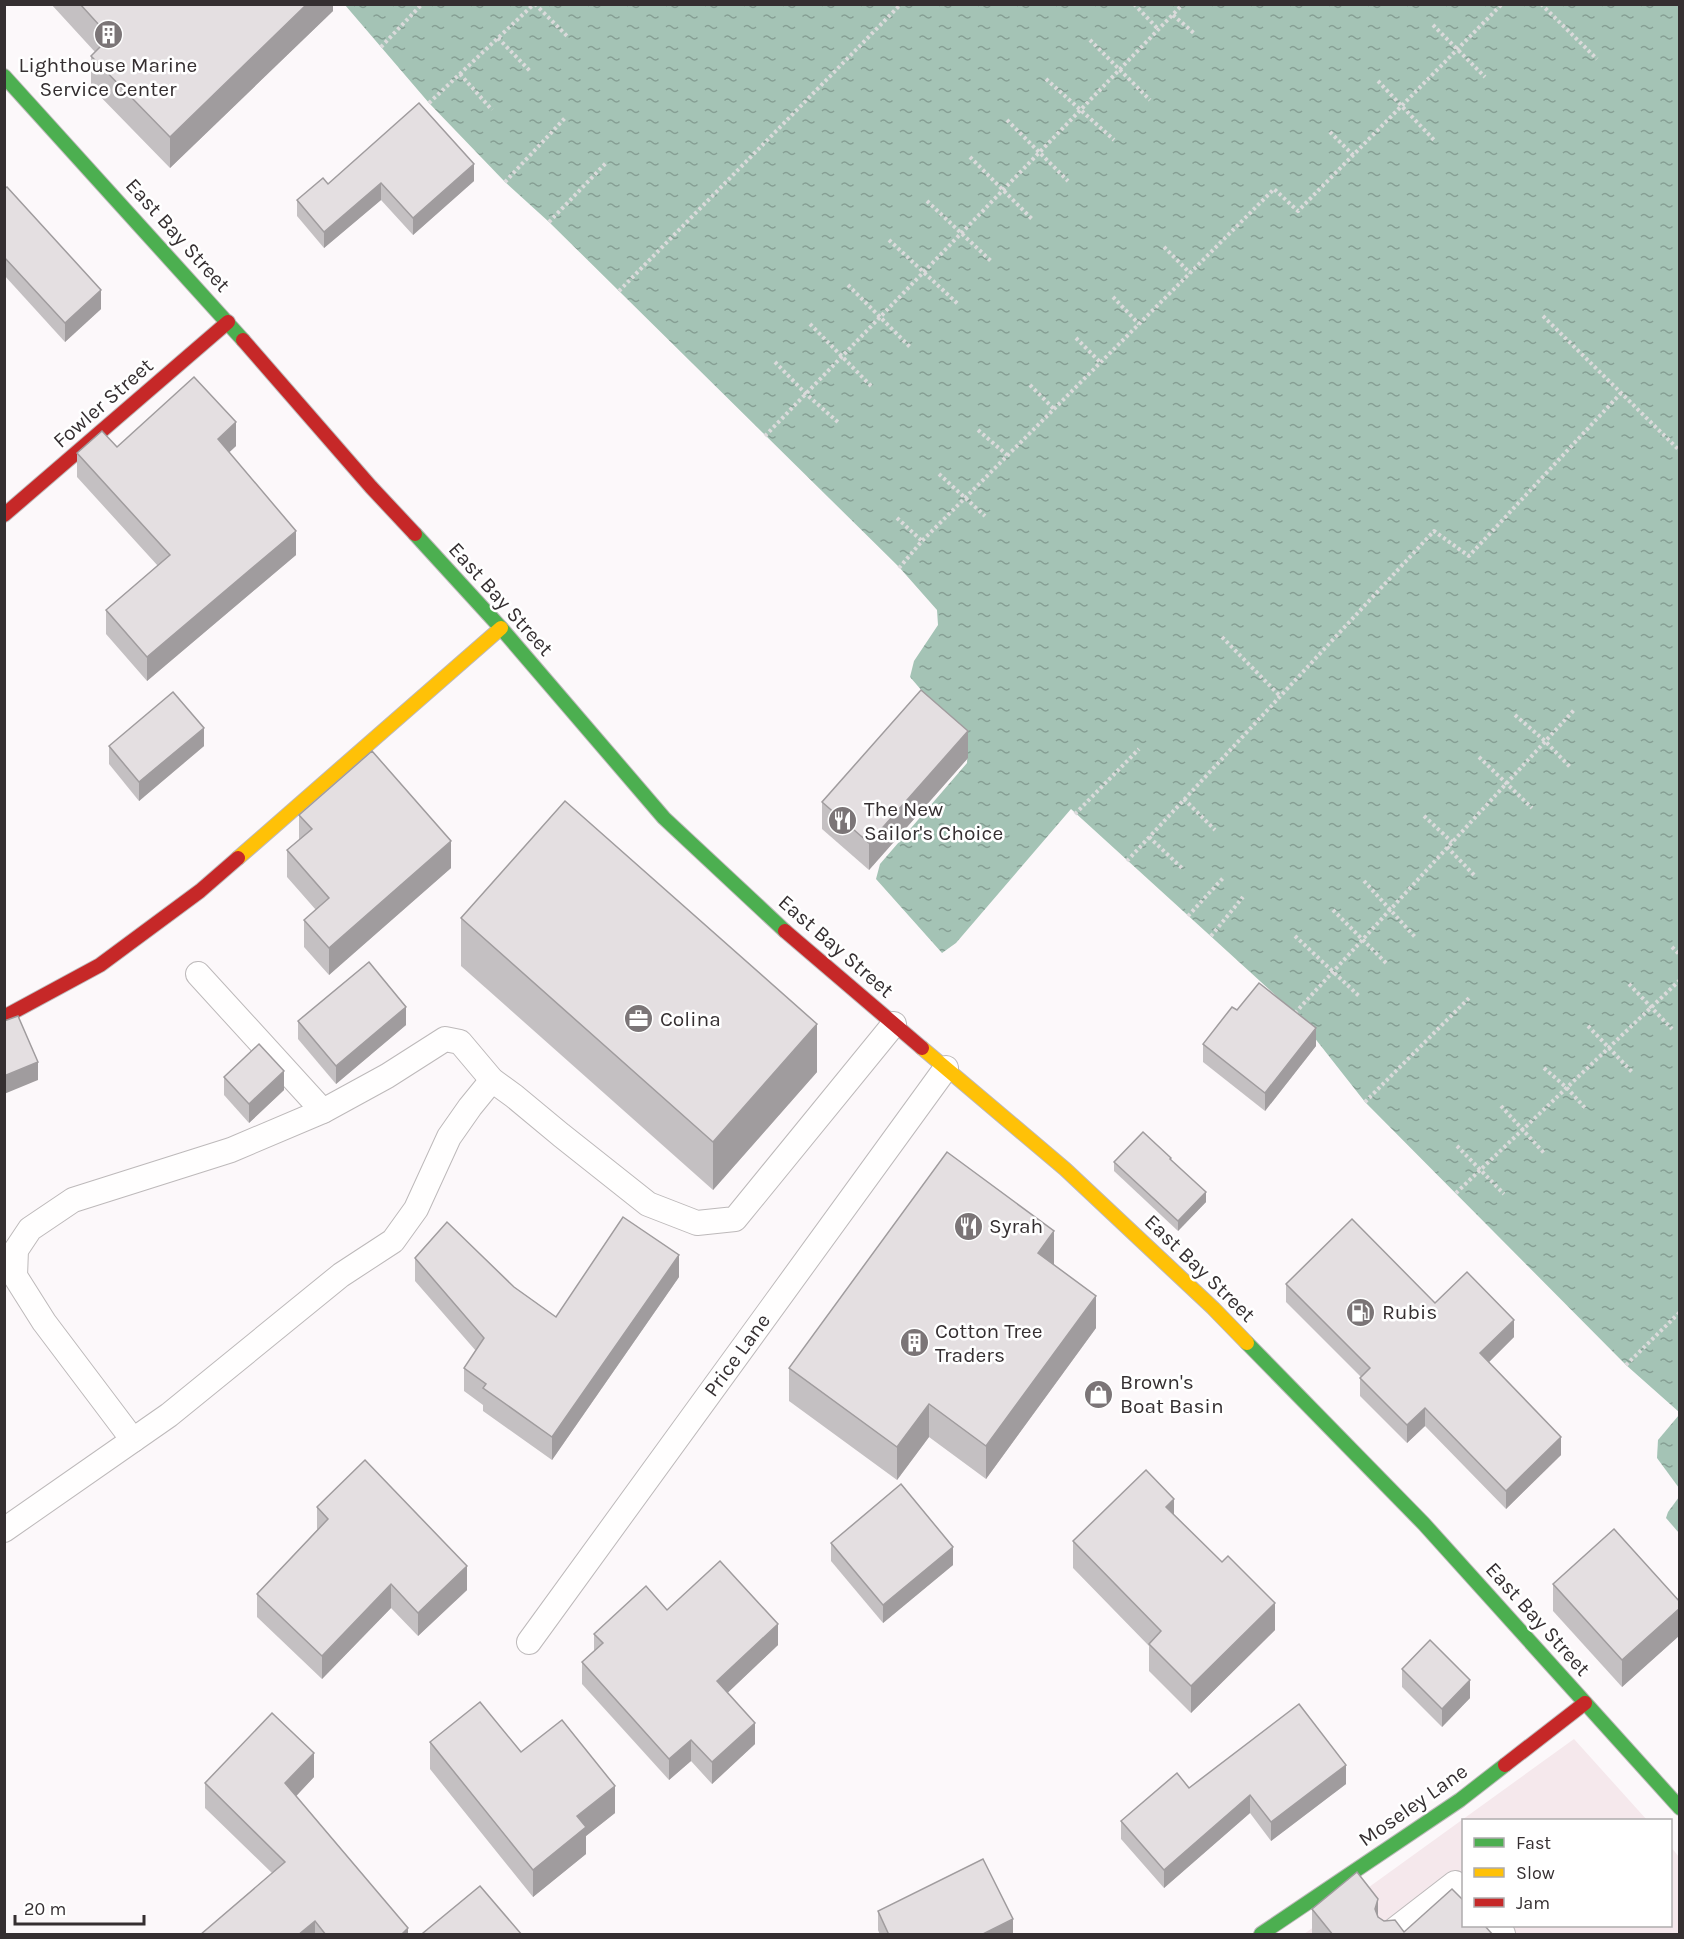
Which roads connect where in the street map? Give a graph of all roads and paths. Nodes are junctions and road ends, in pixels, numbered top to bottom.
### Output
1 (422, 4) edge
2 (534, 4) edge
3 (901, 4) edge
4 (1134, 4) edge
5 (1183, 4) edge
6 (1502, 4) edge
7 (1541, 4) edge
8 (1173, 15) junction
9 (1433, 25) dead end
10 (1158, 29) junction
11 (1195, 34) dead end
12 (567, 36) dead end
13 (498, 38) junction
14 (1090, 40) dead end
15 (381, 47) dead end
16 (1458, 49) junction
17 (1597, 59) dead end
18 (1120, 69) junction
19 (530, 71) dead end
20 (460, 74) junction
21 (4, 75) edge
22 (1485, 77) dead end
23 (1046, 79) dead end
24 (1378, 81) dead end
25 (1150, 100) dead end
26 (429, 103) dead end
27 (1402, 105) junction
28 (492, 110) dead end
29 (1080, 110) junction
30 (565, 118) dead end
31 (1007, 120) dead end
32 (1330, 132) dead end
33 (1114, 140) dead end
34 (1434, 140) dead end
35 (1039, 152) junction
36 (1353, 155) junction
37 (970, 157) dead end
38 (606, 163) dead end
39 (1068, 181) dead end
40 (505, 182) dead end
41 (1003, 190) junction
42 (927, 201) dead end
43 (1033, 220) dead end
44 (549, 222) dead end
45 (961, 233) junction
46 (889, 240) dead end
47 (1164, 246) dead end
48 (992, 262) dead end
49 (924, 272) junction
50 (1190, 273) junction
51 (848, 285) dead end
52 (620, 291) dead end
53 (1113, 297) dead end
54 (959, 304) dead end
55 (1543, 316) dead end
56 (880, 317) junction
57 (228, 322) junction
58 (810, 324) dead end
59 (1139, 324) junction
60 (1076, 338) dead end
61 (911, 348) dead end
62 (841, 356) junction
63 (775, 362) dead end
64 (1100, 362) junction
65 (1030, 385) dead end
66 (873, 388) dead end
67 (1621, 393) junction
68 (806, 394) junction
69 (1054, 409) junction
70 (840, 424) dead end
71 (978, 430) dead end
72 (765, 436) dead end
73 (1680, 451) edge
74 (1007, 455) junction
75 (939, 474) dead end
76 (964, 498) junction
77 (4, 515) edge
78 (985, 516) dead end
79 (897, 518) dead end
80 (922, 541) junction
81 (899, 567) dead end
82 (501, 628) junction
83 (1222, 637) dead end
84 (1280, 696) junction
85 (1575, 709) dead end
86 (1515, 715) dead end
87 (1545, 741) junction
88 (1139, 749) dead end
89 (1479, 758) dead end
90 (1571, 768) dead end
91 (1506, 783) junction
92 (1184, 799) junction
93 (1532, 808) dead end
94 (1075, 814) dead end
95 (1424, 816) dead end
96 (1215, 830) dead end
97 (1149, 837) junction
98 (1452, 842) junction
99 (1447, 848) junction
100 (1127, 861) dead end
101 (1184, 870) dead end
102 (1474, 875) dead end
103 (1224, 877) dead end
104 (1364, 881) dead end
105 (1243, 897) dead end
106 (1390, 909) junction
107 (1334, 910) dead end
108 (1188, 916) dead end
109 (1210, 936) dead end
110 (1295, 936) dead end
111 (1415, 937) dead end
112 (1363, 939) junction
113 (1672, 947) dead end
114 (1680, 955) edge
115 (1388, 964) dead end
116 (1333, 972) junction
117 (198, 974) dead end
118 (1680, 980) edge
119 (1629, 984) dead end
120 (1359, 996) dead end
121 (1471, 996) dead end
122 (1651, 1006) junction
123 (1295, 1013) edge
124 (4, 1017) edge
125 (894, 1024) junction
126 (1588, 1026) dead end
127 (1672, 1029) dead end
128 (1609, 1046) junction
129 (946, 1068) junction
130 (1544, 1068) dead end
131 (1633, 1074) dead end
132 (492, 1080) junction
133 (1567, 1088) junction
134 (1365, 1102) dead end
135 (1501, 1106) dead end
136 (1584, 1108) dead end
137 (323, 1111) junction
138 (1522, 1130) junction
139 (1457, 1146) dead end
140 (1544, 1153) dead end
141 (1481, 1170) junction
142 (1456, 1193) dead end
143 (1503, 1194) dead end
144 (1680, 1312) edge
145 (1626, 1365) dead end
146 (133, 1440) junction
147 (4, 1530) edge
148 (529, 1642) dead end
149 (1585, 1702) junction
150 (1680, 1809) edge
151 (1462, 1890) edge
152 (1261, 1935) edge
153 (1389, 1935) edge

1 - 15 path
2 - 12 path
2 - 13 path
3 - 52 path
4 - 10 path
5 - 8 path
6 - 16 path
7 - 17 path
8 - 10 path
8 - 11 path
9 - 16 path
10 - 18 path
13 - 19 path
13 - 20 path
14 - 18 path
16 - 22 path
16 - 27 path
18 - 25 path
18 - 29 path
20 - 26 path
20 - 28 path
21 - 57 main road, East Bay Street
23 - 29 path
24 - 27 path
27 - 34 path
27 - 36 path
29 - 33 path
29 - 35 path
30 - 40 path
31 - 35 path
32 - 36 path
35 - 39 path
35 - 41 path
36 - 50 path
37 - 41 path
38 - 44 path
41 - 43 path
41 - 45 path
42 - 45 path
45 - 48 path
45 - 49 path
46 - 49 path
47 - 50 path
49 - 54 path
49 - 56 path
50 - 59 path
51 - 56 path
53 - 59 path
55 - 67 path
56 - 61 path
56 - 62 path
57 - 77 main road, Fowler Street
57 - 82 main road, East Bay Street
58 - 62 path
59 - 64 path
60 - 64 path
62 - 66 path
62 - 68 path
63 - 68 path
64 - 69 path
65 - 69 path
67 - 73 path
67 - 84 path
68 - 70 path
68 - 72 path
69 - 74 path
71 - 74 path
74 - 76 path
75 - 76 path
76 - 78 path
76 - 80 path
79 - 80 path
80 - 81 path
82 - 124 main road
82 - 125 main road, East Bay Street
83 - 84 path
84 - 92 path
85 - 87 path
86 - 87 path
87 - 90 path
87 - 91 path
88 - 94 path
89 - 91 path
91 - 93 path
91 - 98 path
92 - 96 path
92 - 97 path
95 - 98 path
97 - 100 path
97 - 101 path
98 - 99 path
99 - 102 path
99 - 106 path
103 - 108 path
104 - 106 path
105 - 109 path
106 - 111 path
106 - 112 path
107 - 112 path
110 - 116 path
112 - 115 path
112 - 116 path
113 - 114 path
116 - 120 path
116 - 123 path
117 - 137 lane
118 - 122 path
119 - 122 path
121 - 134 path
122 - 127 path
122 - 128 path
125 - 129 main road, East Bay Street
125 - 132 lane
126 - 128 path
128 - 131 path
128 - 133 path
129 - 148 lane, Price Lane
129 - 149 main road, East Bay Street
130 - 133 path
132 - 137 lane
132 - 146 lane
133 - 136 path
133 - 138 path
135 - 138 path
137 - 146 lane
138 - 140 path
138 - 141 path
139 - 141 path
141 - 142 path
141 - 143 path
144 - 145 path
146 - 147 lane
149 - 150 main road, East Bay Street
149 - 152 main road, Moseley Lane
151 - 153 lane

